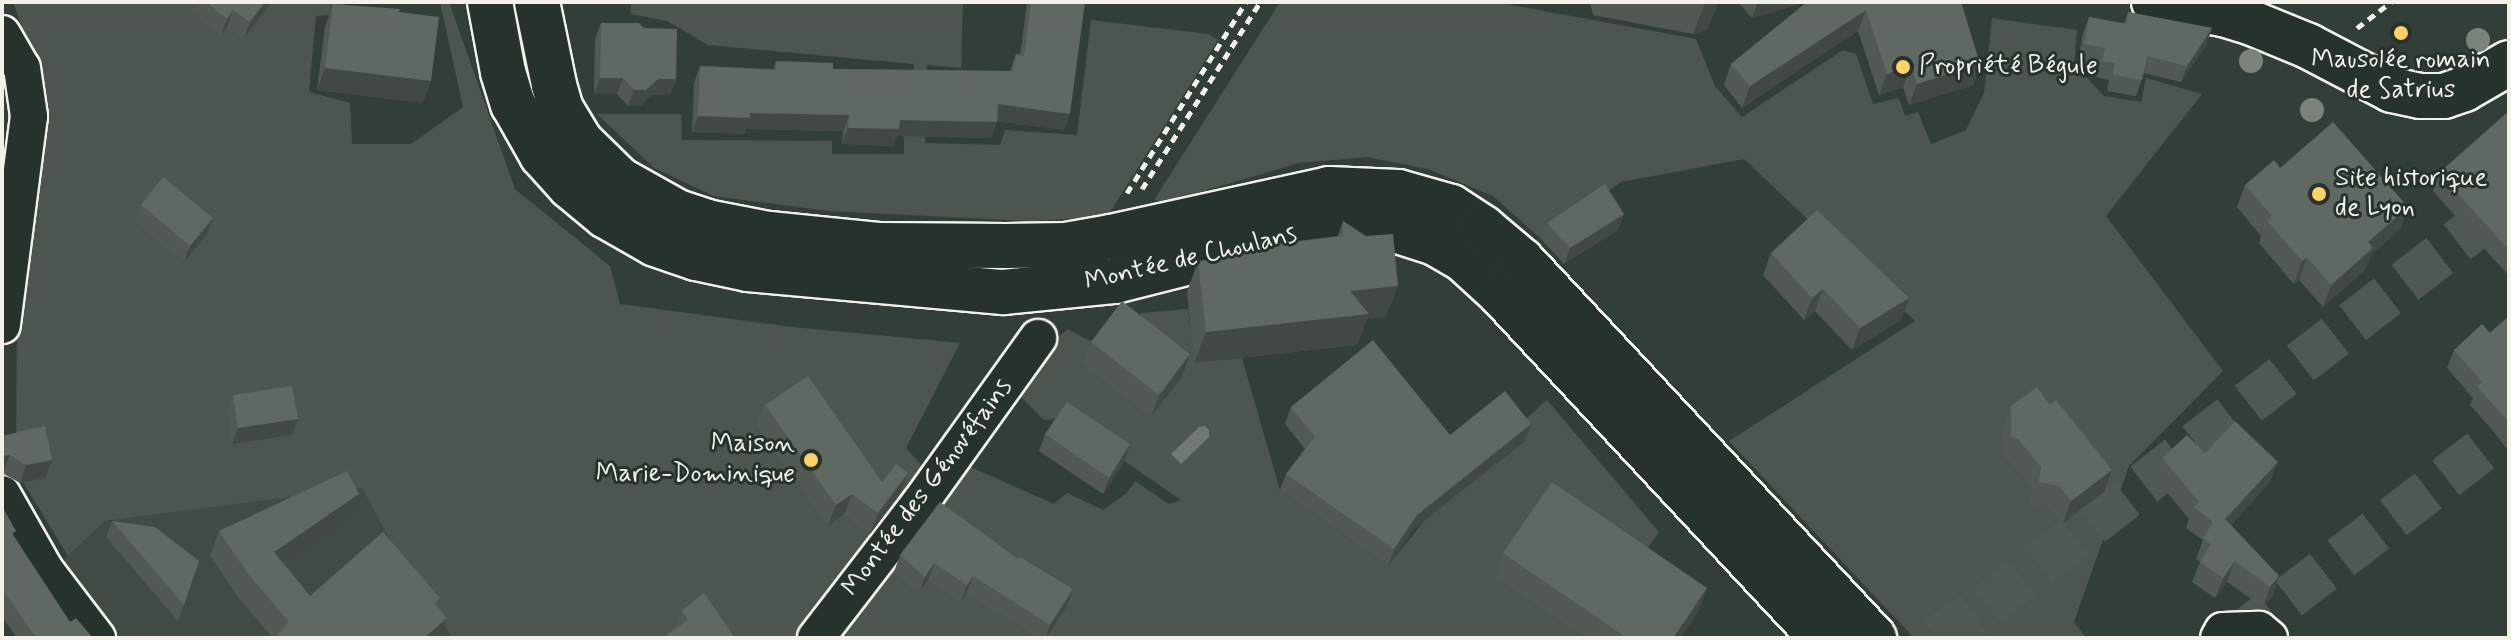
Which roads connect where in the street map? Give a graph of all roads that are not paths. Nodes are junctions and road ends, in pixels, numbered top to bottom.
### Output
1 (490, 2) edge
2 (2154, 2) edge
3 (545, 12) edge
4 (2, 34) edge
5 (2509, 63) edge
6 (2, 325) edge
7 (1038, 338) dead end
8 (2, 494) edge
9 (97, 638) edge
10 (816, 638) edge
11 (1822, 638) edge
12 (1874, 638) edge
13 (2219, 638) edge
14 (2269, 638) edge

1 - 11 main road, Montée de Choulans
2 - 5 main road
3 - 12 main road, Montée de Choulans
4 - 6 street
7 - 10 street, Montée des Génovéfains
8 - 9 street
13 - 14 street

